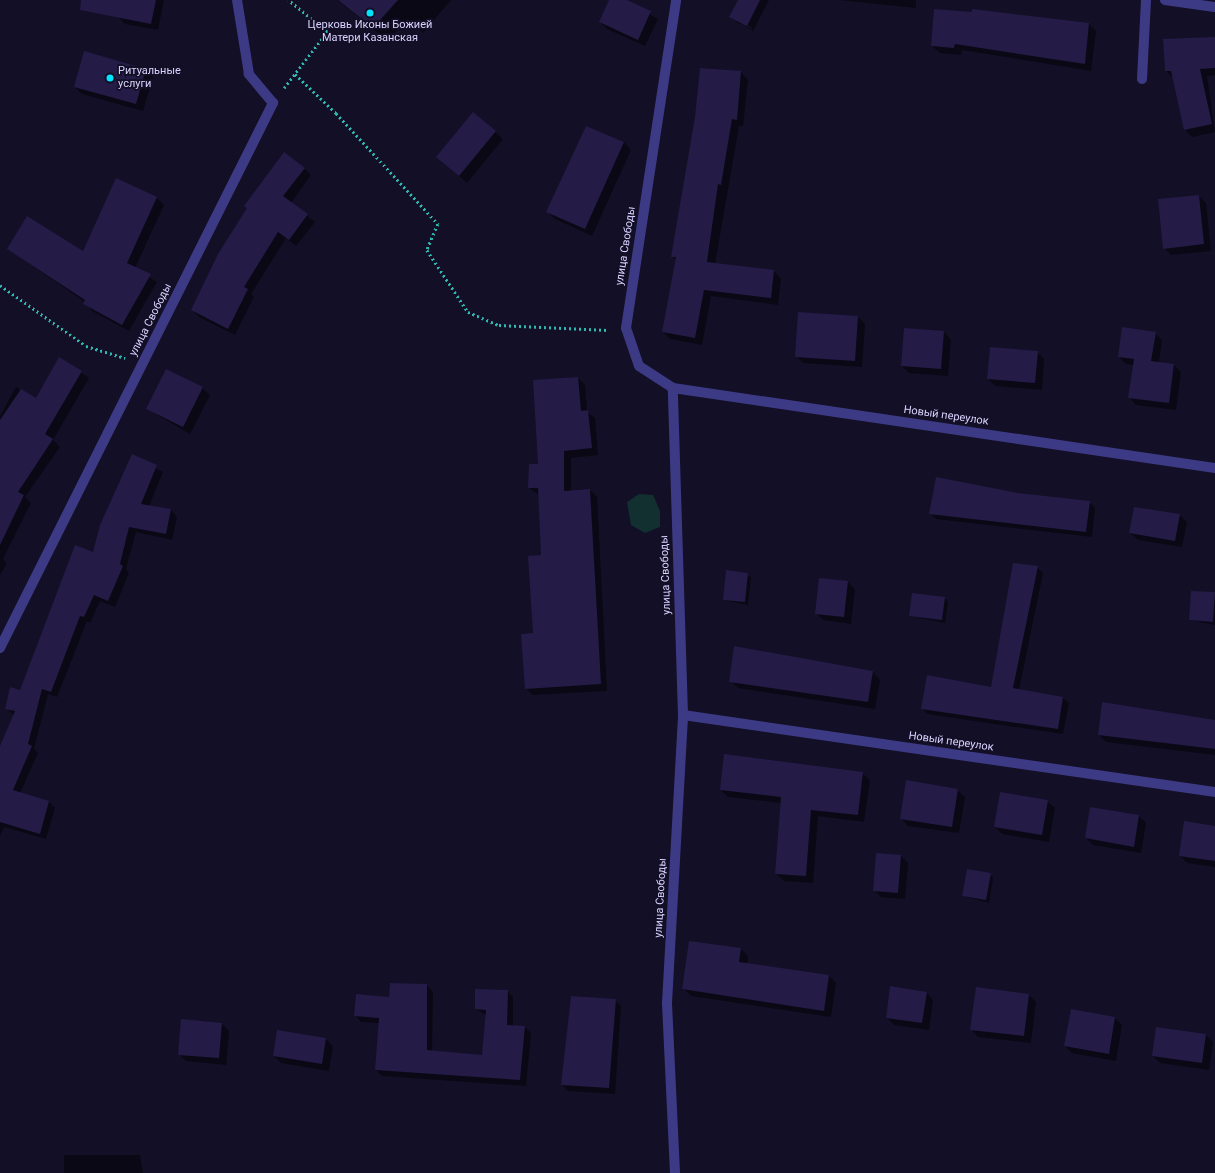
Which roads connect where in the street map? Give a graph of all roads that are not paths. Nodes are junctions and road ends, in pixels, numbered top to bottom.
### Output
1 (236, 0) edge
2 (676, 0) edge
3 (1146, 0) edge
4 (1165, 0) edge
5 (1215, 7) edge
6 (1142, 79) dead end
7 (673, 388) junction
8 (1215, 468) edge
9 (0, 648) edge
10 (683, 715) junction
11 (1215, 792) edge
12 (675, 1173) edge

1 - 9 street, улица Свободы
2 - 7 street, улица Свободы
3 - 6 street
4 - 5 street
7 - 8 street, Новый переулок
7 - 10 street, улица Свободы
10 - 11 street, Новый переулок
10 - 12 street, улица Свободы

